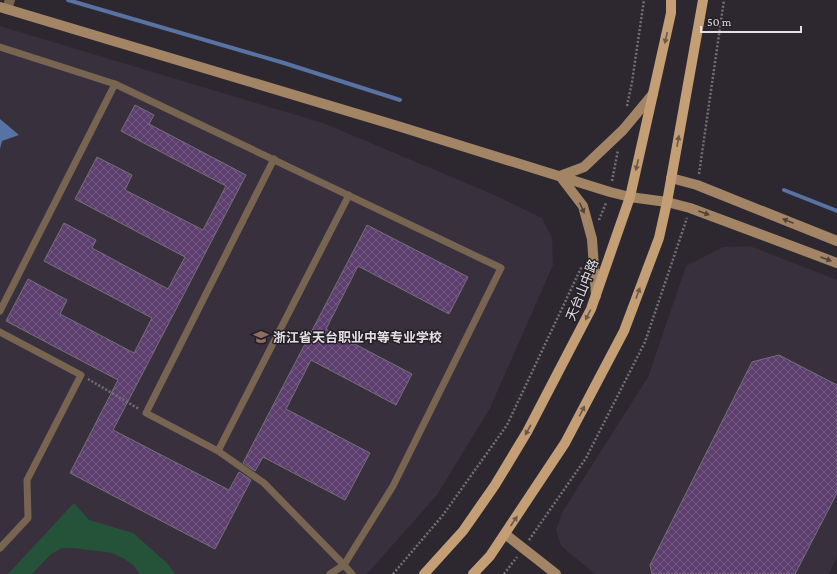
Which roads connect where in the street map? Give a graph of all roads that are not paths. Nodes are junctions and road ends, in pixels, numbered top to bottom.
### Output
1 (671, 0) edge
2 (703, 0) edge
3 (6, 6) edge
4 (0, 47) edge
5 (115, 84) junction
6 (653, 94) junction
7 (274, 159) junction
8 (560, 176) junction
9 (671, 178) junction
10 (349, 195) junction
11 (630, 197) junction
12 (667, 202) junction
13 (837, 241) edge
14 (837, 263) edge
15 (596, 296) junction
16 (0, 311) edge
17 (0, 332) edge
18 (218, 451) junction
19 (505, 534) junction
20 (0, 548) edge
21 (344, 565) junction
22 (330, 574) edge
23 (352, 574) edge
24 (424, 574) edge
25 (473, 574) edge
26 (556, 574) edge

1 -> 6 main road, 天台山中路
9 -> 2 main road
3 - 8 street
4 - 5 lane
5 - 7 lane
5 - 16 lane
6 - 8 street
6 -> 11 main road, 天台山中路
7 - 10 lane
7 - 18 lane
8 - 11 street
8 -> 15 street
9 - 12 main road
13 -> 9 street
10 - 18 lane
10 - 21 lane
11 - 12 street
11 - 15 main road, 天台山中路
12 -> 14 street
19 -> 12 main road
15 -> 24 main road, 天台山中路
17 - 20 lane
18 - 21 lane
19 - 25 main road
19 - 26 street
21 - 22 lane
21 - 23 lane

